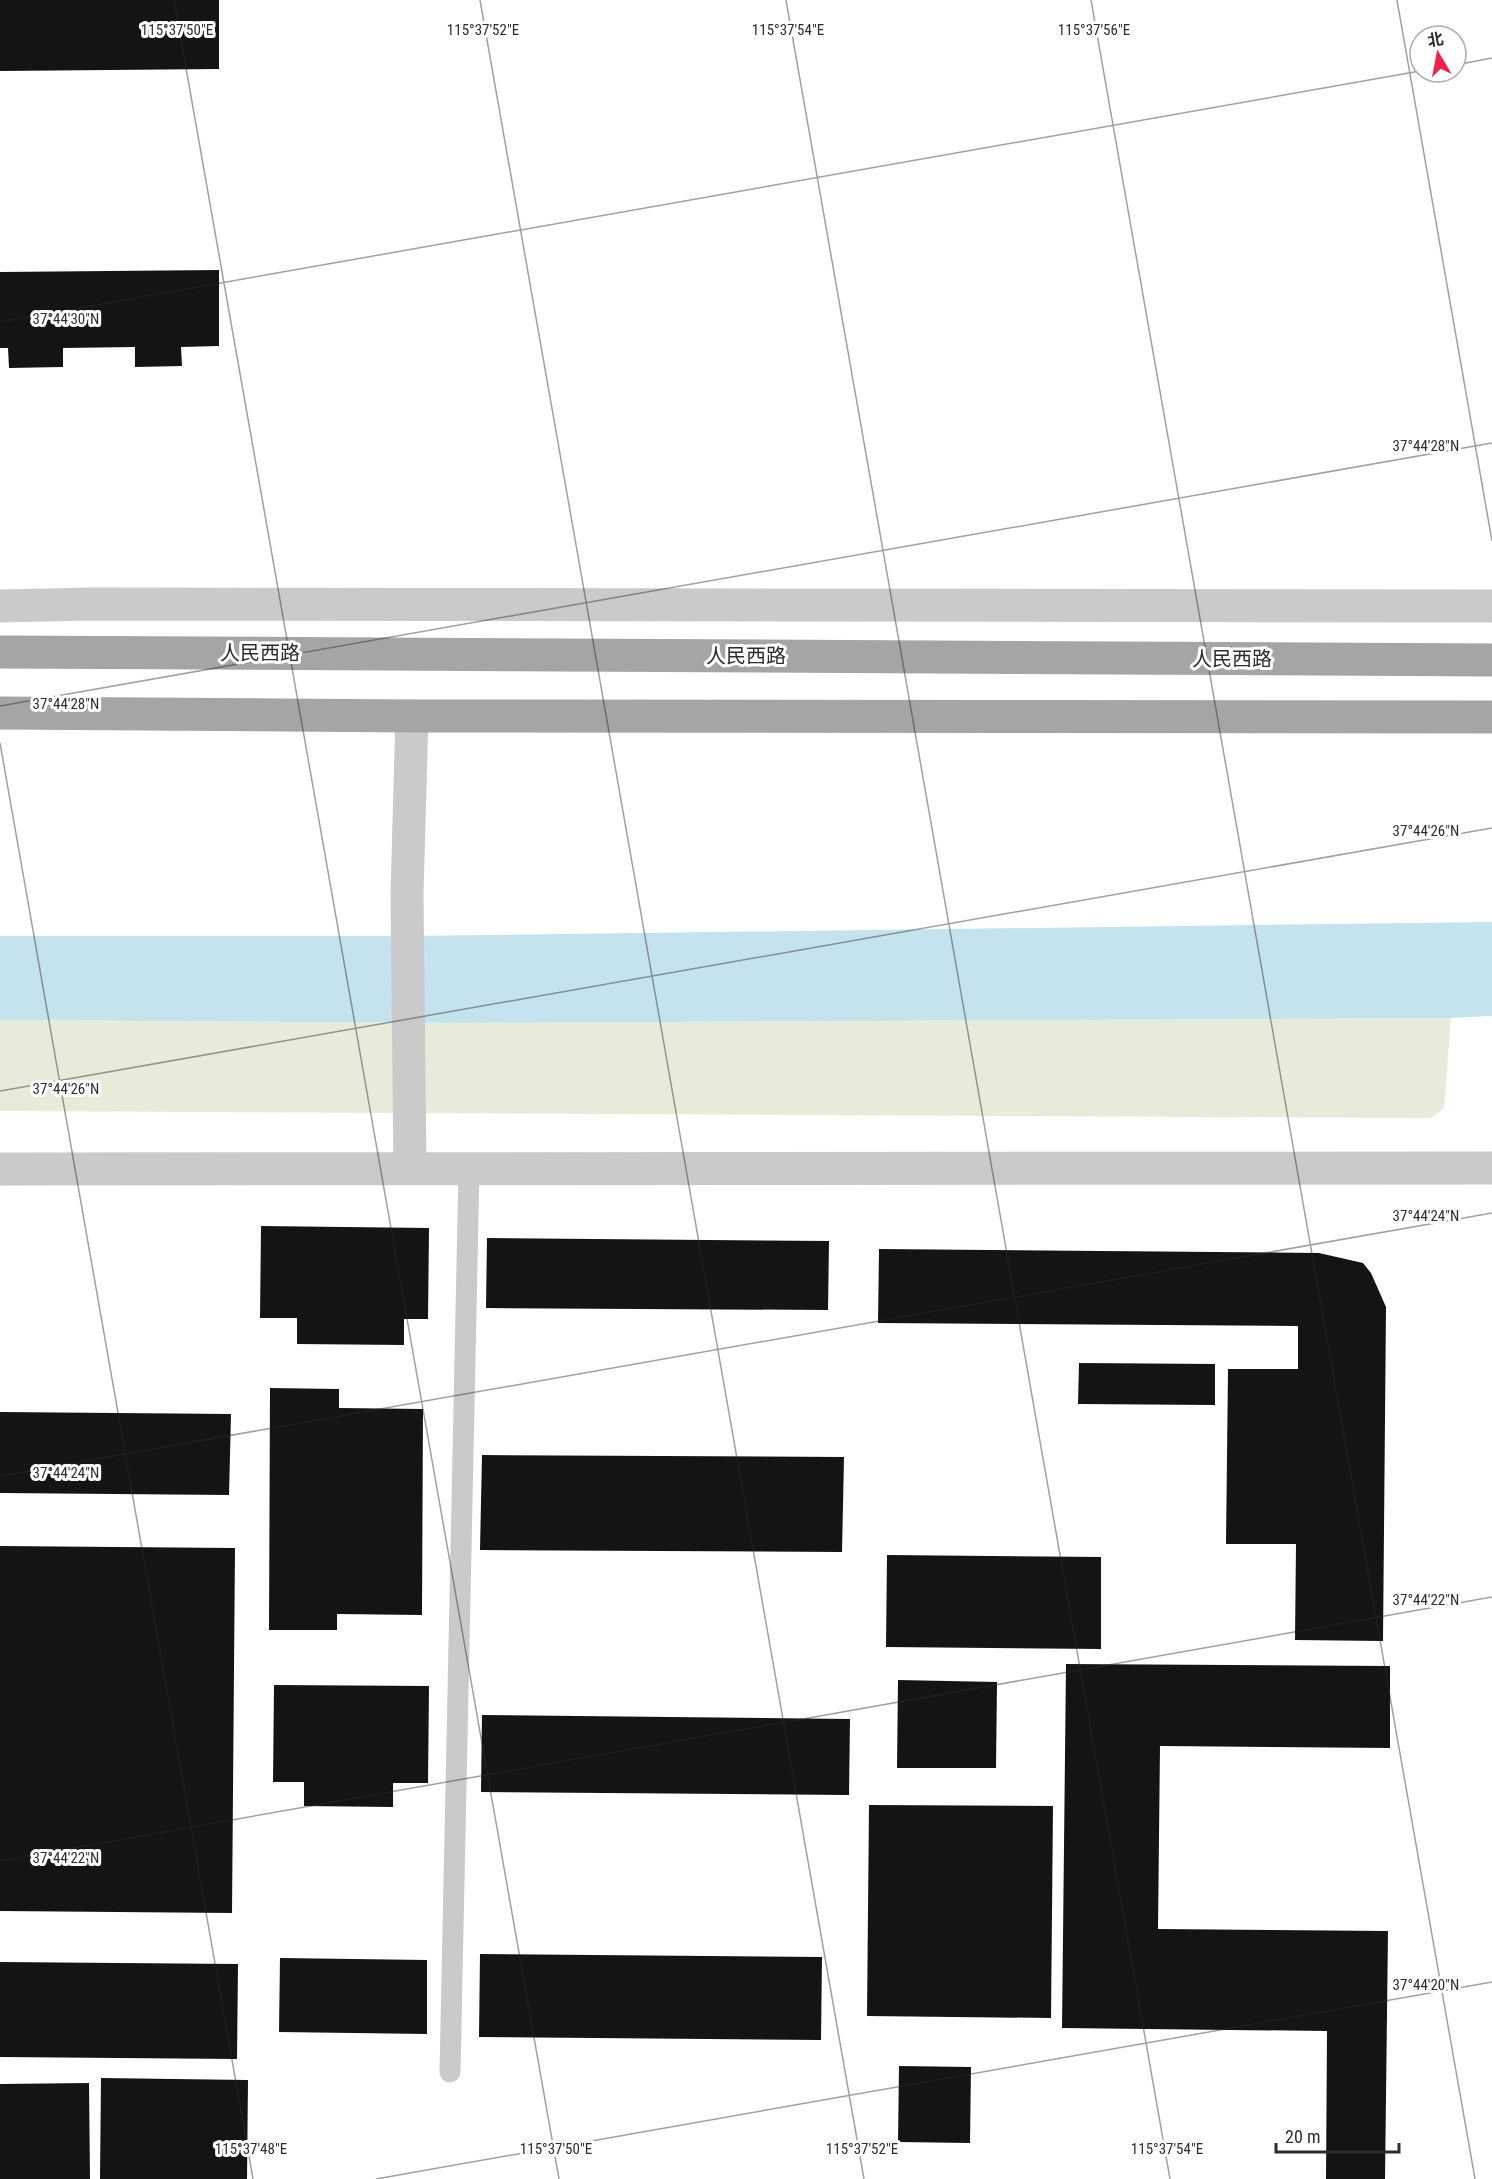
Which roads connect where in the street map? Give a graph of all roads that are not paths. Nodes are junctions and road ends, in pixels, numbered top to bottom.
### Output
1 (0, 606) edge
2 (1492, 606) edge
3 (0, 652) edge
4 (1492, 660) edge
5 (0, 713) edge
6 (412, 716) junction
7 (1492, 717) edge
8 (410, 1168) junction
9 (1492, 1168) edge
10 (0, 1169) edge
11 (469, 1169) junction
12 (450, 2072) dead end

1 - 2 street
3 - 4 main road, 人民西路
5 - 6 main road
6 - 7 main road
6 - 8 street
8 - 10 street
8 - 11 street
9 - 11 street
11 - 12 lane

